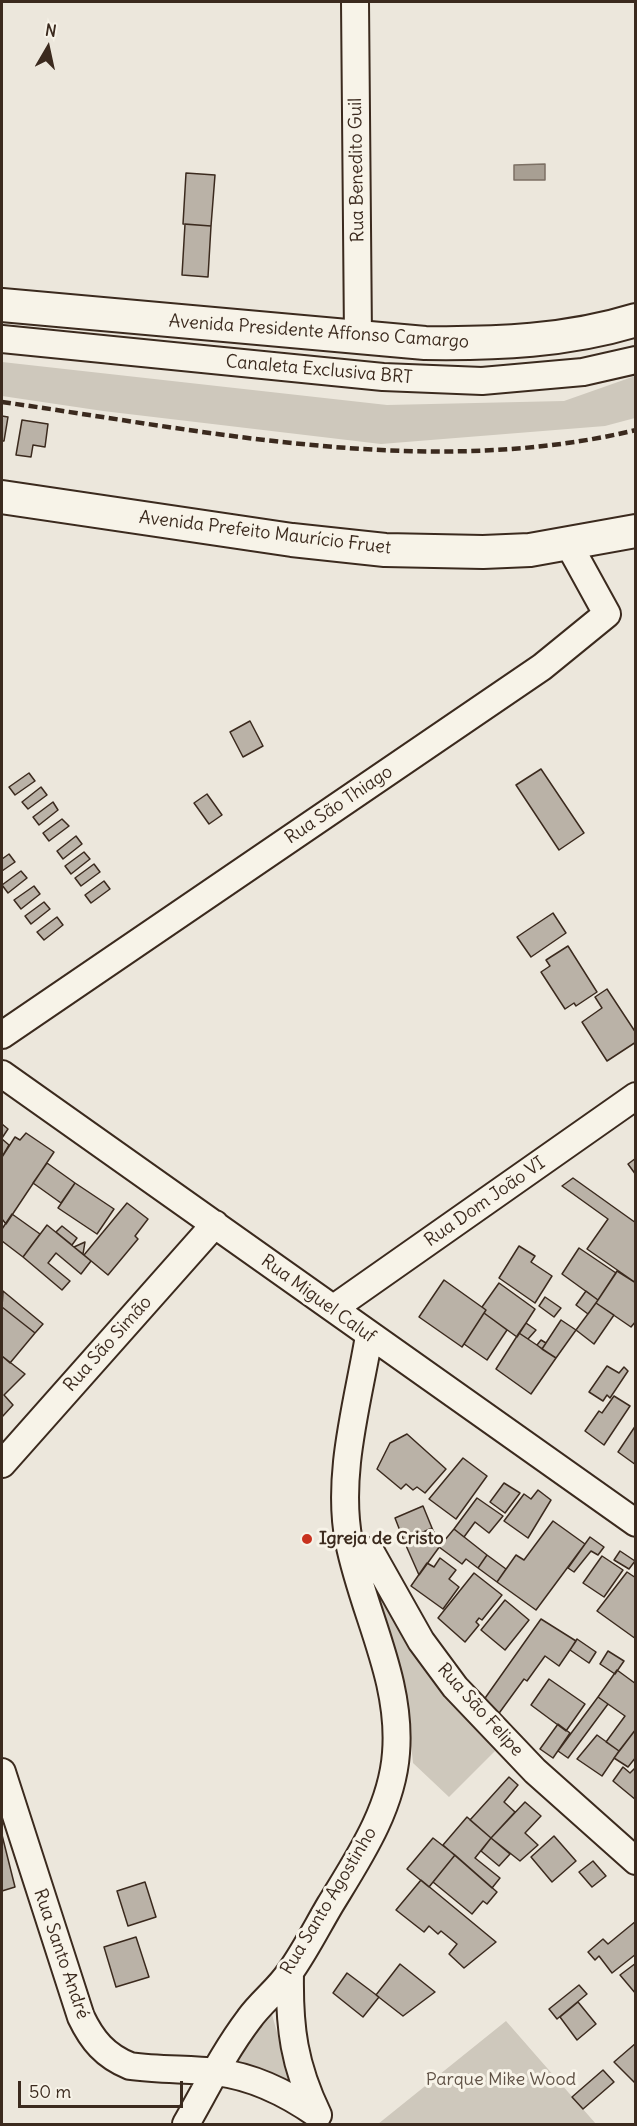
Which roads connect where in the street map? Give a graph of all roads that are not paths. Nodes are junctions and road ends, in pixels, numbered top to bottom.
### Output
1 (355, 2) edge
2 (2, 284) edge
3 (2, 305) edge
4 (636, 320) edge
5 (298, 332) junction
6 (358, 338) junction
7 (2, 339) edge
8 (636, 360) edge
9 (2, 497) edge
10 (636, 531) edge
11 (569, 545) junction
12 (2, 1035) edge
13 (2, 1074) edge
14 (636, 1096) edge
15 (215, 1224) junction
16 (334, 1308) junction
17 (369, 1336) junction
18 (2, 1464) edge
19 (636, 1523) edge
20 (349, 1543) junction
21 (2, 1772) edge
22 (636, 1861) edge
23 (290, 1973) junction
24 (215, 2072) junction
25 (322, 2120) edge
26 (186, 2124) edge

1 - 6 street, Rua Benedito Guil
2 - 5 main road
3 - 5 main road, Avenida Presidente Affonso Camargo
4 - 6 main road, Avenida Presidente Affonso Camargo
5 - 6 main road, Avenida Presidente Affonso Camargo
7 - 8 street, Canaleta Exclusiva BRT
9 - 11 main road, Avenida Prefeito Maurício Fruet
10 - 11 main road, Avenida Prefeito Maurício Fruet
11 - 12 street, Rua São Thiago
13 - 15 street, Rua Miguel Caluf
14 - 16 street, Rua Dom João VI
15 - 16 street, Rua Miguel Caluf
15 - 18 street, Rua São Simão
16 - 17 street, Rua Miguel Caluf
17 - 19 street, Rua Miguel Caluf
17 - 20 street, Rua Santo Agostinho
20 - 22 street, Rua São Felipe
20 - 23 street, Rua Santo Agostinho
21 - 24 street, Rua Santo André
23 - 24 street, Rua Santo Agostinho
23 - 25 street
24 - 25 street, Rua Santo André
24 - 26 street, Rua Santo Agostinho

